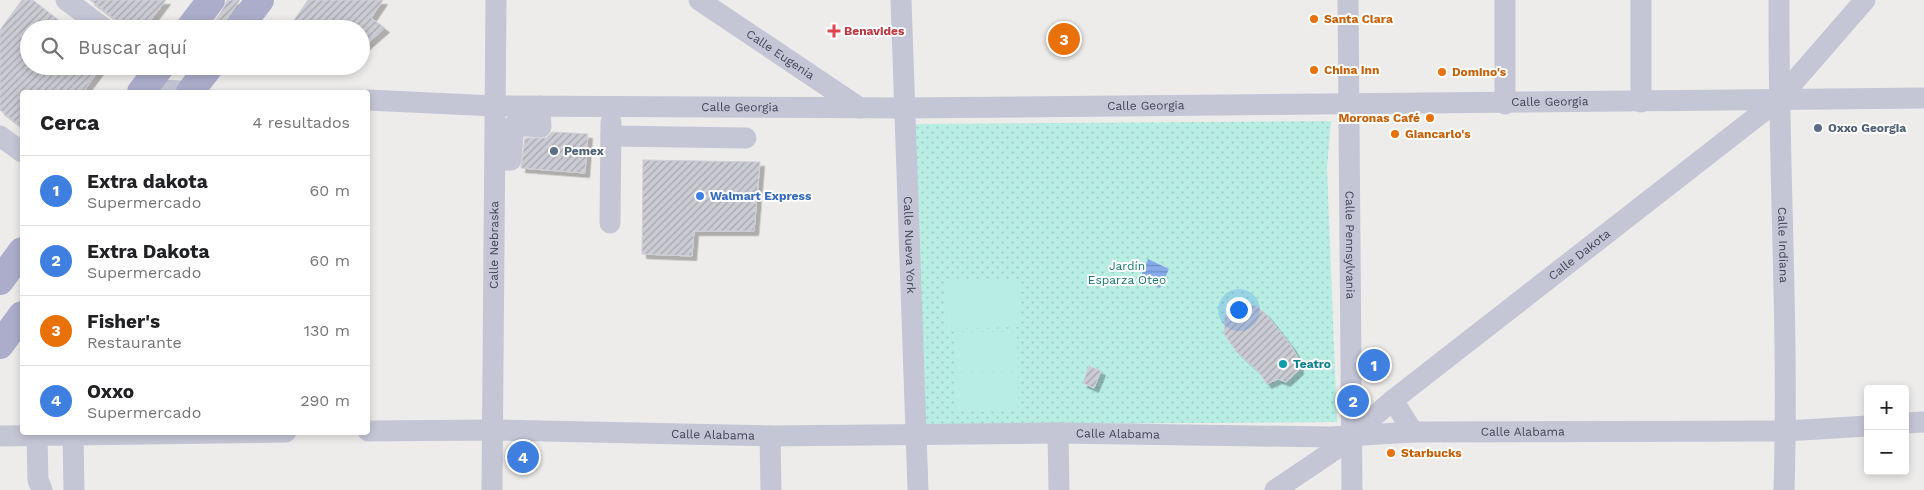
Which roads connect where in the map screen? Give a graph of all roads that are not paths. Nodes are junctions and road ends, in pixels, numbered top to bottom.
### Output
1 (66, 0) edge
2 (211, 0) edge
3 (260, 0) edge
4 (496, 0) edge
5 (699, 0) edge
6 (901, 0) edge
7 (1348, 0) edge
8 (1505, 0) edge
9 (1641, 0) edge
10 (1778, 0) edge
11 (1865, 0) edge
12 (93, 20) edge
13 (197, 20) edge
14 (245, 20) edge
15 (203, 75) edge
16 (152, 77) edge
17 (185, 90) edge
18 (192, 90) edge
19 (1924, 98) edge
20 (370, 100) edge
21 (1778, 100) junction
22 (1641, 102) junction
23 (1348, 104) junction
24 (1505, 104) junction
25 (495, 106) junction
26 (540, 106) junction
27 (611, 106) junction
28 (860, 108) junction
29 (904, 108) junction
30 (0, 136) edge
31 (611, 136) junction
32 (746, 138) dead end
33 (20, 151) edge
34 (495, 160) junction
35 (610, 223) dead end
36 (20, 254) edge
37 (0, 281) edge
38 (20, 318) edge
39 (0, 345) edge
40 (1393, 400) junction
41 (1924, 422) edge
42 (1909, 423) edge
43 (1864, 426) edge
44 (492, 430) junction
45 (370, 431) edge
46 (1786, 431) junction
47 (1413, 432) junction
48 (917, 433) junction
49 (1058, 433) junction
50 (55, 435) edge
51 (73, 435) edge
52 (0, 436) edge
53 (37, 436) junction
54 (770, 436) junction
55 (1352, 436) junction
56 (42, 490) edge
57 (74, 490) edge
58 (492, 490) edge
59 (772, 490) edge
60 (918, 490) edge
61 (1059, 490) edge
62 (1275, 490) edge
63 (1352, 490) edge
64 (1784, 490) edge

1 - 12 street
2 - 13 main road
3 - 14 main road
4 - 25 street, Calle Nebraska
5 - 28 street, Calle Eugenia
6 - 29 street, Calle Nueva York
7 - 23 street, Calle Pennsylvania
8 - 24 street
9 - 22 street
10 - 21 street, Calle Indiana
11 - 21 street, Calle Dakota
15 - 18 main road
16 - 17 street
19 - 21 street, Calle Georgia
20 - 25 street, Calle Georgia
21 - 22 street, Calle Georgia
21 - 40 street, Calle Dakota
21 - 46 street, Calle Indiana
22 - 24 street, Calle Georgia
23 - 24 street, Calle Georgia
23 - 29 street, Calle Georgia
23 - 55 street, Calle Pennsylvania
25 - 26 street, Calle Georgia
25 - 34 street, Calle Nebraska
26 - 27 street, Calle Georgia
26 - 34 street
27 - 28 street, Calle Georgia
27 - 31 street
28 - 29 street, Calle Georgia
29 - 48 street, Calle Nueva York
30 - 33 street
31 - 32 street
31 - 35 street
34 - 44 street, Calle Nebraska
36 - 37 main road
38 - 39 main road
40 - 47 street
40 - 55 street, Calle Dakota
41 - 42 street
43 - 46 street, Calle Alabama
44 - 45 street, Calle Alabama
44 - 54 street, Calle Alabama
44 - 58 street, Calle Nebraska
46 - 47 street, Calle Alabama
46 - 64 street, Calle Indiana
47 - 55 street, Calle Alabama
48 - 49 street, Calle Alabama
48 - 54 street, Calle Alabama
48 - 60 street, Calle Nueva York
49 - 55 street, Calle Alabama
49 - 61 street
50 - 53 street
51 - 57 street
52 - 53 street
53 - 56 street
54 - 59 street
55 - 62 street, Calle Dakota
55 - 63 street, Calle Pennsylvania

